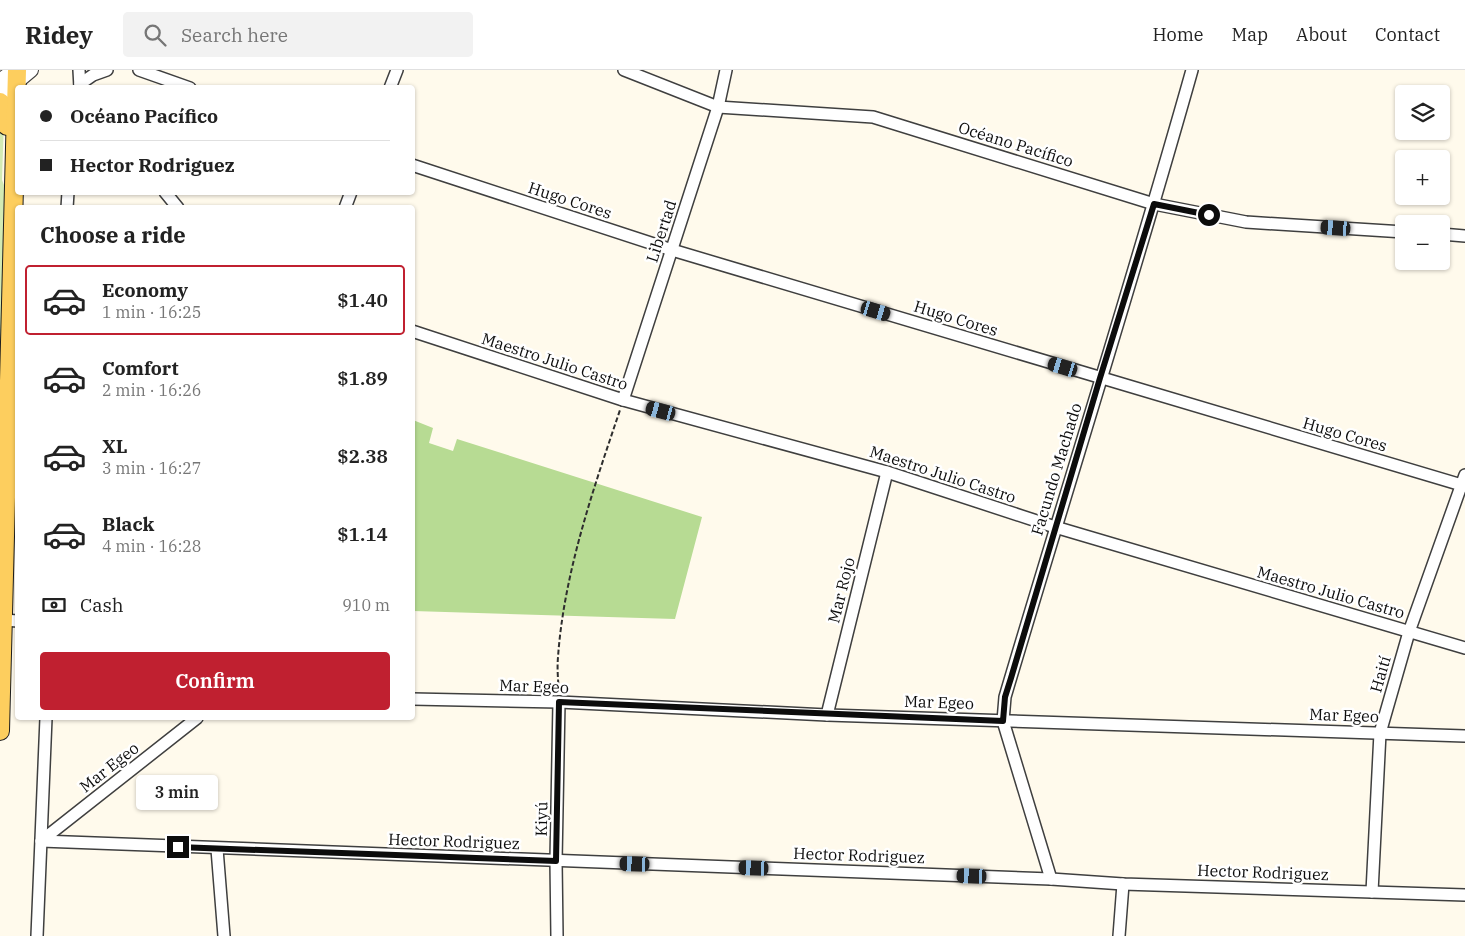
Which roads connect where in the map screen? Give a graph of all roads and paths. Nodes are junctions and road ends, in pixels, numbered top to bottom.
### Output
1 (79, 70) edge
2 (107, 70) edge
3 (139, 70) edge
4 (397, 70) edge
5 (624, 70) edge
6 (726, 70) edge
7 (1192, 70) edge
8 (19, 74) edge
9 (80, 85) edge
10 (81, 85) edge
11 (182, 85) edge
12 (391, 85) edge
13 (0, 96) edge
14 (0, 102) edge
15 (718, 106) junction
16 (15, 163) edge
17 (415, 166) edge
18 (14, 185) junction
19 (167, 195) edge
20 (1154, 204) junction
21 (176, 205) edge
22 (1395, 231) edge
23 (1450, 235) edge
24 (1465, 236) edge
25 (672, 250) junction
26 (415, 332) edge
27 (1100, 378) junction
28 (623, 400) junction
29 (13, 402) edge
30 (887, 472) junction
31 (1464, 482) edge
32 (1055, 527) junction
33 (12, 540) edge
34 (10, 621) edge
35 (1409, 632) junction
36 (1465, 648) edge
37 (415, 699) edge
38 (559, 702) junction
39 (827, 714) junction
40 (46, 720) edge
41 (195, 720) edge
42 (1003, 721) junction
43 (0, 731) edge
44 (1380, 733) junction
45 (1465, 736) edge
46 (41, 841) junction
47 (217, 849) junction
48 (556, 861) junction
49 (1051, 879) junction
50 (1123, 884) junction
51 (1372, 892) junction
52 (1465, 895) edge
53 (37, 936) edge
54 (224, 936) edge
55 (557, 936) edge
56 (1120, 936) edge

1 - 9 street
2 - 10 street
3 - 11 street
4 - 12 street
5 - 15 street, Océano Pacífico
6 - 15 street, Libertad
7 - 20 street, Facundo Machado
8 - 13 street
14 - 18 main road
15 - 20 street, Océano Pacífico
15 - 25 street, Libertad
16 - 18 main road
17 - 25 street, Hugo Cores
18 - 29 main road
19 - 21 street
20 - 22 street, Océano Pacífico
20 - 27 street, Facundo Machado
23 - 24 street
25 - 27 street, Hugo Cores
25 - 28 street, Libertad
26 - 28 street, Maestro Julio Castro
27 - 31 street, Hugo Cores
27 - 32 street, Facundo Machado
28 - 30 street, Maestro Julio Castro
28 - 38 path
29 - 33 main road
30 - 32 street, Maestro Julio Castro
30 - 39 street, Mar Rojo
31 - 35 street, Haití
32 - 35 street, Maestro Julio Castro
32 - 42 street, Facundo Machado
33 - 34 main road
34 - 43 main road
35 - 36 street, Maestro Julio Castro
35 - 44 street, Haití
37 - 38 street, Mar Egeo
38 - 39 street, Mar Egeo
38 - 48 street, Kiyú
39 - 42 street, Mar Egeo
40 - 46 street
41 - 46 street, Mar Egeo
42 - 44 street, Mar Egeo
42 - 49 street, Facundo Machado
44 - 45 street, Mar Egeo
44 - 51 street, Haití
46 - 47 street, Hector Rodriguez
46 - 53 street
47 - 48 street, Hector Rodriguez
47 - 54 street
48 - 49 street, Hector Rodriguez
48 - 55 street, Kiyú
49 - 50 street, Hector Rodriguez
50 - 51 street, Hector Rodriguez
50 - 56 street
51 - 52 street, Hector Rodriguez

